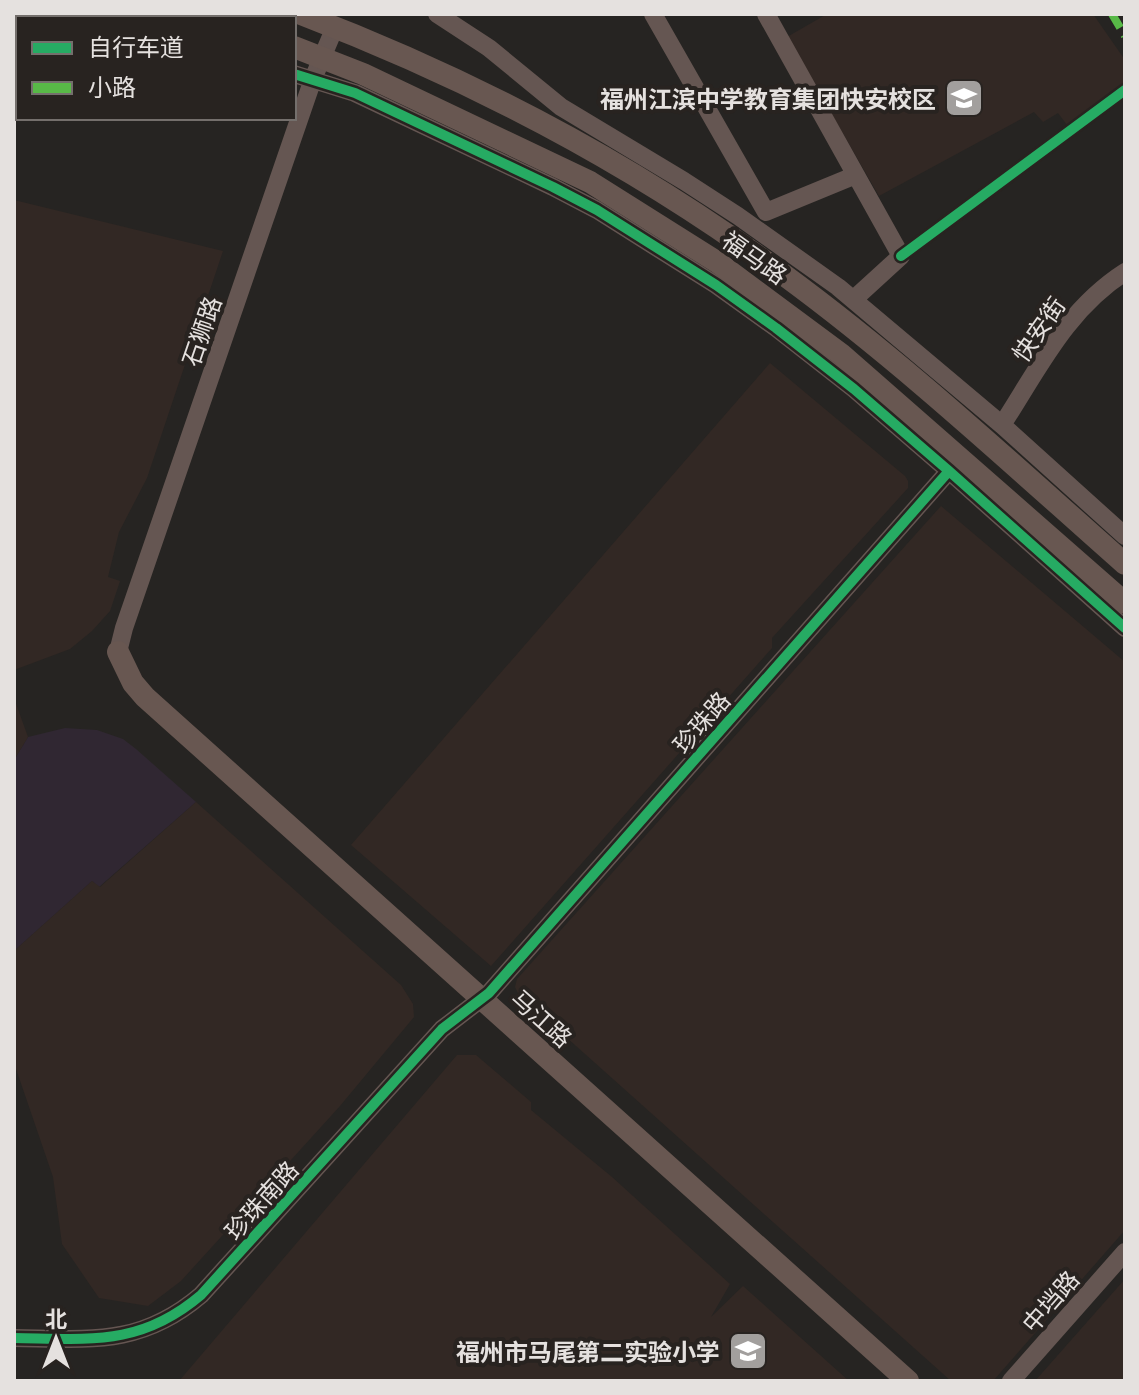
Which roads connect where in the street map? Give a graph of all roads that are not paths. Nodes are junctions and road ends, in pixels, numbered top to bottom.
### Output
1 (301, 14) edge
2 (437, 14) edge
3 (653, 14) edge
4 (766, 14) edge
5 (335, 27) junction
6 (296, 48) edge
7 (321, 57) junction
8 (296, 75) edge
9 (313, 79) junction
10 (856, 175) junction
11 (1125, 272) edge
12 (854, 299) junction
13 (1002, 425) junction
14 (949, 471) junction
15 (1125, 536) edge
16 (1125, 564) edge
17 (1125, 603) edge
18 (1125, 628) edge
19 (118, 652) joint
20 (476, 1004) junction
21 (1125, 1252) edge
22 (14, 1338) edge
23 (886, 1381) edge
24 (908, 1381) edge
25 (1011, 1381) edge

1 - 5 main road, 福马路
2 - 12 street
3 - 10 street
4 - 10 street
5 - 7 street, 石狮路
5 - 16 main road, 福马路
6 - 7 main road, 福马路
7 - 9 street, 石狮路
7 - 17 main road, 福马路
8 - 9 street
9 - 14 street
9 - 19 street, 石狮路
10 - 12 street
11 - 13 street, 快安街
12 - 13 street
13 - 15 street
14 - 18 street
14 - 20 street, 珍珠路
19 - 20 main road, 马江路
20 - 22 street, 珍珠南路
20 - 23 main road
20 - 24 main road, 马江路
21 - 25 street, 中垱路

